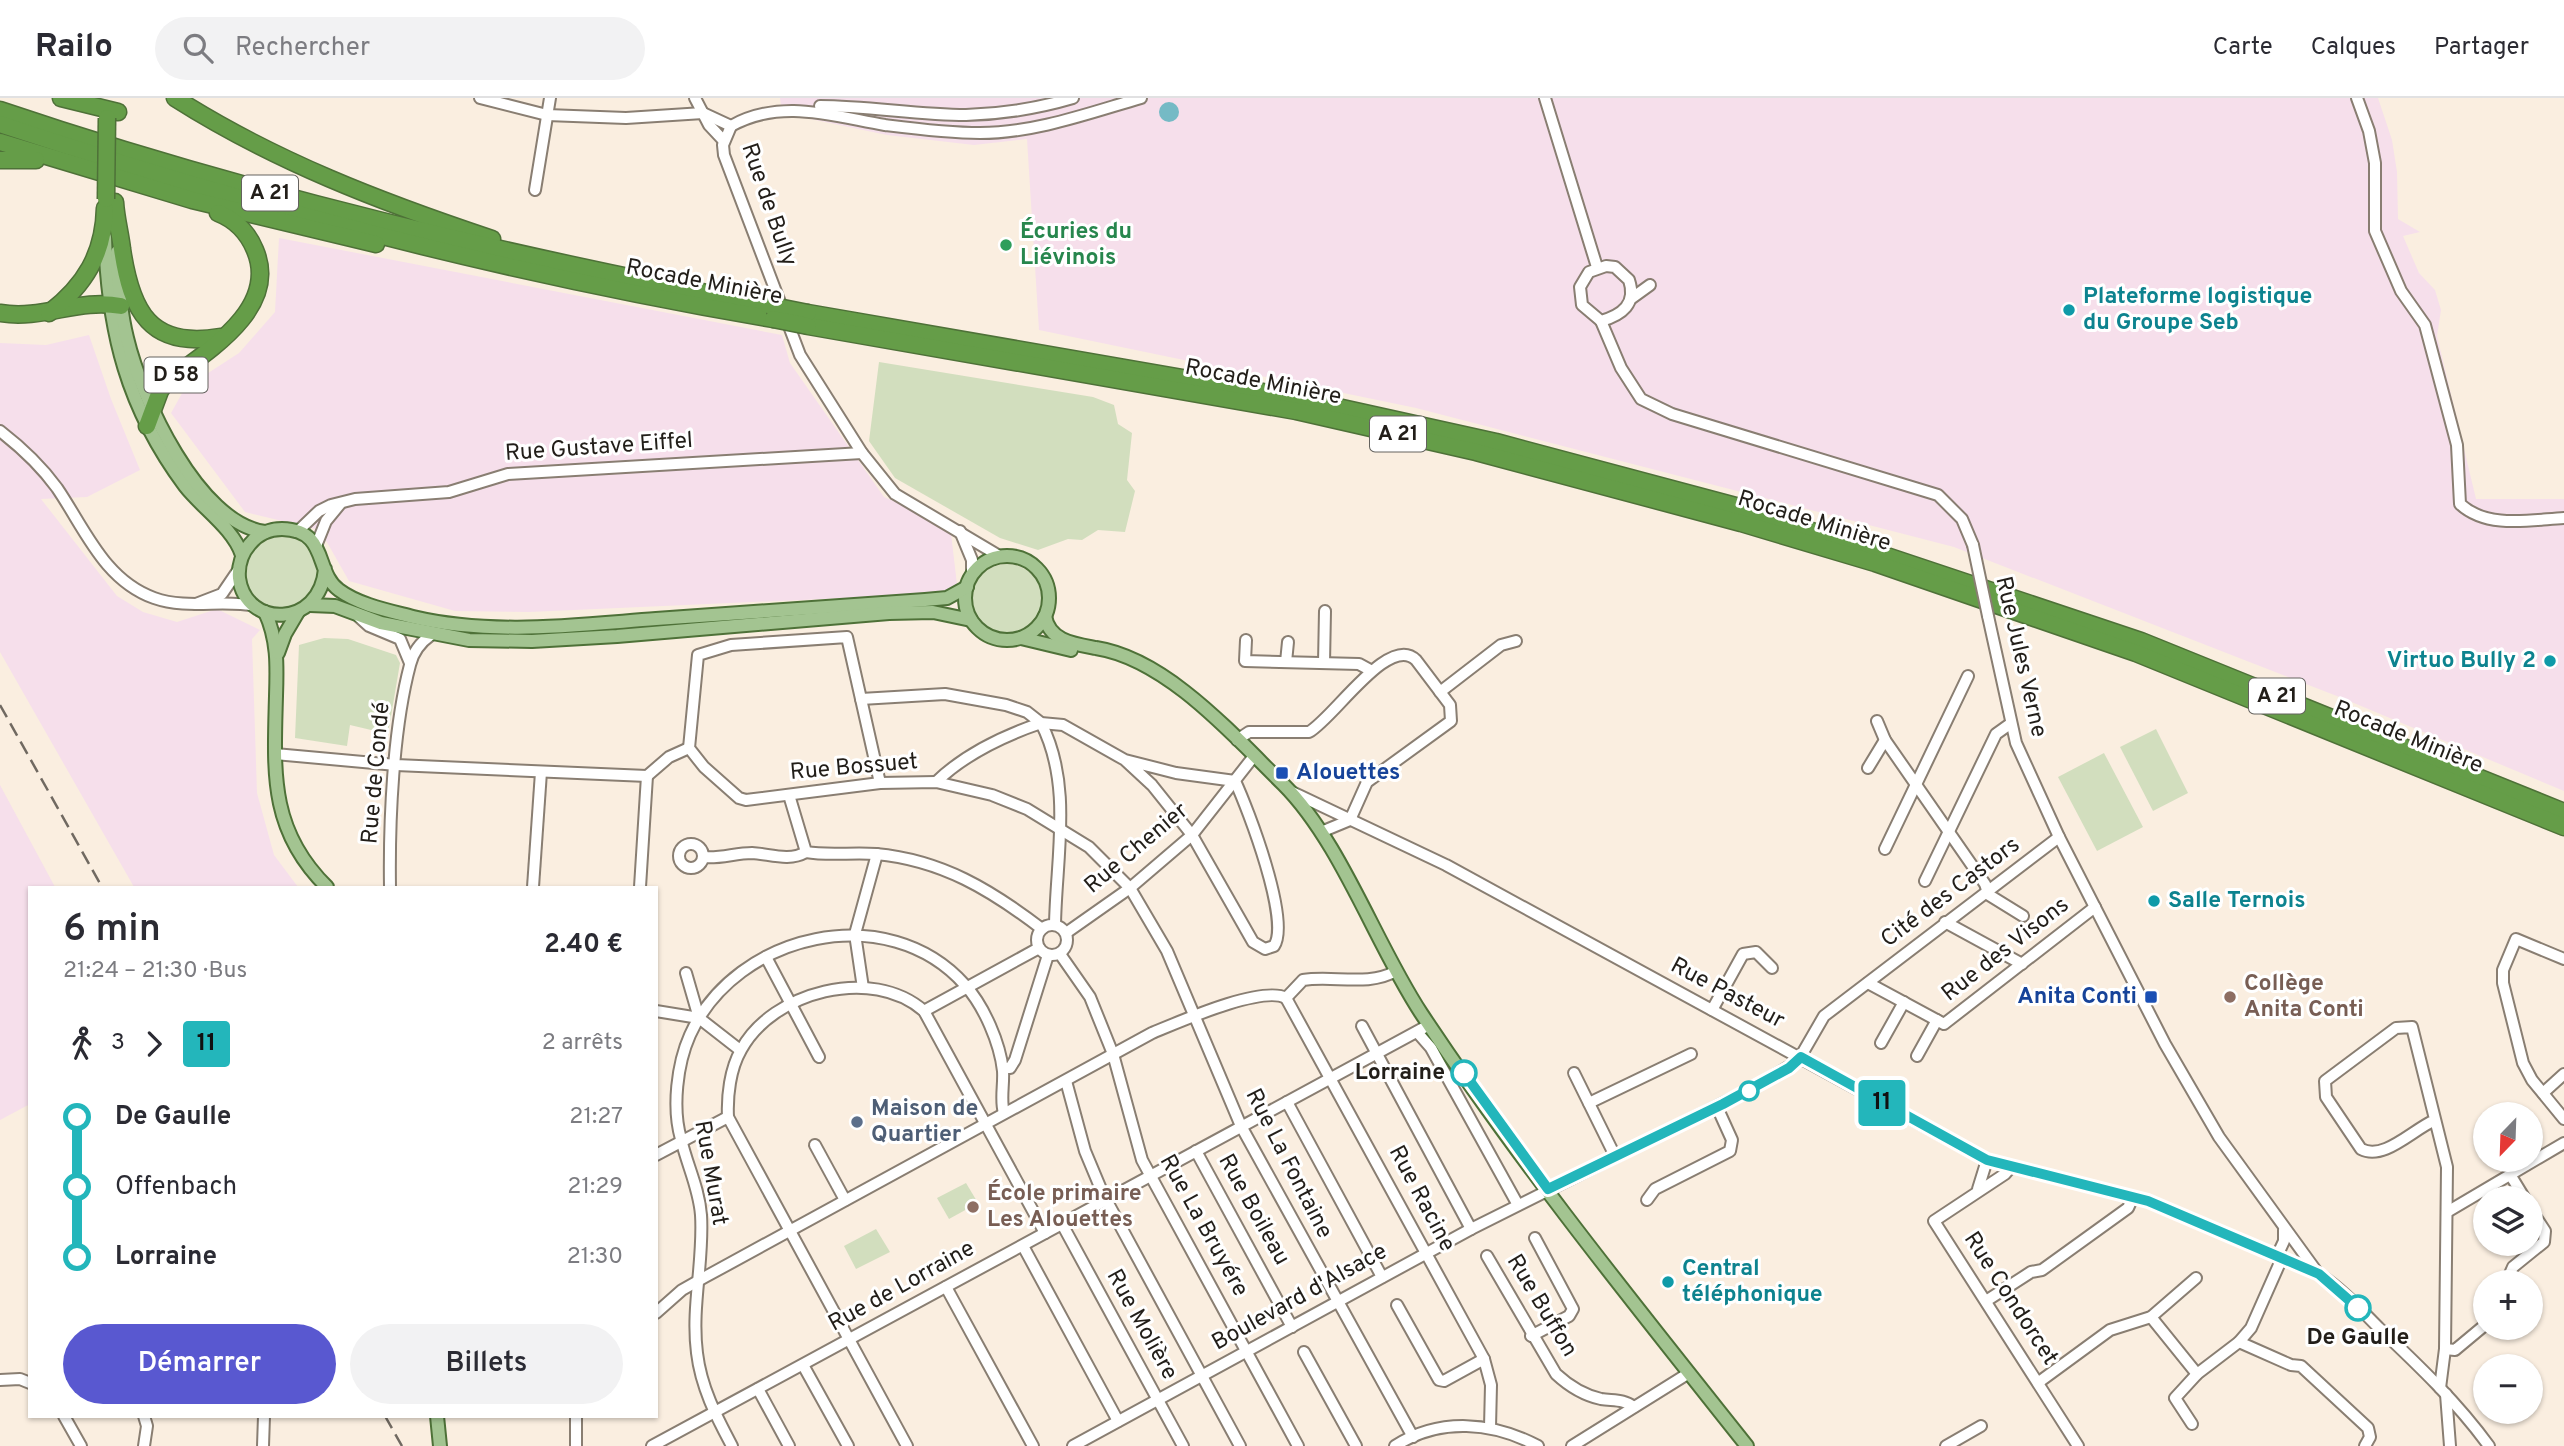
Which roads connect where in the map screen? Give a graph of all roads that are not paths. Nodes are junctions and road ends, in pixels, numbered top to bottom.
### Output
1 (61, 98) edge
2 (175, 98) edge
3 (480, 98) edge
4 (550, 98) edge
5 (695, 98) edge
6 (1073, 98) edge
7 (1141, 98) edge
8 (1545, 98) edge
9 (2357, 98) edge
10 (887, 103) edge
11 (113, 109) edge
12 (810, 109) junction
13 (1023, 109) junction
14 (0, 110) edge
15 (703, 113) junction
16 (547, 114) junction
17 (0, 124) edge
18 (884, 124) junction
19 (731, 126) junction
20 (1024, 129) junction
21 (724, 141) junction
22 (0, 142) edge
23 (0, 160) edge
24 (54, 160) junction
25 (535, 190) dead end
26 (192, 200) junction
27 (110, 228) junction
28 (545, 261) junction
29 (510, 267) junction
30 (1597, 267) junction
31 (1629, 279) junction
32 (1632, 298) junction
33 (114, 304) junction
34 (770, 312) junction
35 (0, 313) edge
36 (49, 313) junction
37 (1616, 318) junction
38 (808, 319) junction
39 (1601, 321) junction
40 (222, 337) junction
41 (1612, 345) junction
42 (153, 409) junction
43 (147, 426) junction
44 (0, 431) edge
45 (862, 453) junction
46 (342, 502) junction
47 (2564, 518) edge
48 (960, 531) junction
49 (265, 532) junction
50 (297, 532) junction
51 (316, 546) junction
52 (242, 555) junction
53 (1001, 557) junction
54 (239, 569) junction
55 (325, 569) junction
56 (969, 581) junction
57 (196, 604) junction
58 (310, 605) junction
59 (260, 609) junction
60 (1325, 611) dead end
61 (298, 612) junction
62 (354, 613) junction
63 (1045, 616) junction
64 (971, 620) junction
65 (431, 635) junction
66 (1021, 638) junction
67 (1246, 640) dead end
68 (1516, 641) dead end
69 (1288, 642) dead end
70 (278, 653) junction
71 (1131, 659) junction
72 (1286, 662) junction
73 (410, 663) junction
74 (1324, 663) junction
75 (1370, 670) junction
76 (1968, 676) dead end
77 (1440, 692) junction
78 (861, 699) junction
79 (1877, 721) dead end
80 (1041, 723) junction
81 (2010, 724) junction
82 (1237, 740) junction
83 (1885, 740) junction
84 (690, 748) junction
85 (275, 754) junction
86 (1254, 756) junction
87 (1125, 760) junction
88 (396, 765) junction
89 (1868, 768) dead end
90 (541, 772) junction
91 (648, 776) junction
92 (1235, 781) junction
93 (936, 782) junction
94 (880, 783) junction
95 (1916, 783) junction
96 (1290, 791) junction
97 (789, 795) junction
98 (1330, 811) junction
99 (2564, 812) edge
100 (1314, 820) junction
101 (1350, 820) junction
102 (2564, 827) edge
103 (1062, 828) junction
104 (1321, 832) junction
105 (1949, 832) junction
106 (1192, 835) junction
107 (2059, 837) junction
108 (1885, 849) dead end
109 (806, 852) junction
110 (877, 854) junction
111 (702, 857) dead end
112 (1925, 881) dead end
113 (326, 886) edge
114 (390, 886) edge
115 (533, 886) edge
116 (640, 886) edge
117 (1130, 888) junction
118 (1987, 890) junction
119 (2095, 907) junction
120 (2022, 916) dead end
121 (1945, 922) junction
122 (1055, 925) junction
123 (1042, 929) junction
124 (1066, 933) junction
125 (855, 934) junction
126 (1049, 952) junction
127 (766, 957) junction
128 (2564, 959) edge
129 (2022, 964) junction
130 (1772, 968) dead end
131 (1396, 971) junction
132 (686, 973) dead end
133 (1868, 983) junction
134 (966, 986) junction
135 (863, 988) junction
136 (1286, 998) junction
137 (1904, 1002) junction
138 (792, 1003) junction
139 (1712, 1010) junction
140 (658, 1011) edge
141 (924, 1011) junction
142 (1194, 1016) junction
143 (699, 1018) junction
144 (1937, 1020) junction
145 (1429, 1025) junction
146 (1362, 1026) dead end
147 (1417, 1032) junction
148 (1881, 1043) dead end
149 (740, 1050) junction
150 (1112, 1054) junction
151 (1376, 1054) junction
152 (1691, 1054) dead end
153 (1917, 1056) dead end
154 (819, 1057) dead end
155 (1801, 1057) junction
156 (1003, 1068) junction
157 (1574, 1073) dead end
158 (2564, 1074) edge
159 (1332, 1077) junction
160 (1066, 1081) junction
161 (2543, 1093) junction
162 (1287, 1102) junction
163 (1589, 1103) junction
164 (1717, 1107) junction
165 (1004, 1113) junction
166 (729, 1118) junction
167 (2564, 1119) edge
168 (2435, 1120) junction
169 (984, 1124) junction
170 (1241, 1126) junction
171 (682, 1142) junction
172 (2564, 1143) edge
173 (815, 1145) dead end
174 (1196, 1151) junction
175 (658, 1154) edge
176 (1615, 1156) junction
177 (1987, 1160) junction
178 (2011, 1167) junction
179 (1151, 1175) junction
180 (2511, 1176) junction
181 (2517, 1186) edge
182 (1548, 1189) junction
183 (1978, 1189) junction
184 (2133, 1197) junction
185 (845, 1200) junction
186 (1106, 1200) junction
187 (1647, 1200) dead end
188 (1518, 1205) junction
189 (2447, 1212) junction
190 (1062, 1224) junction
191 (1471, 1229) junction
192 (791, 1230) junction
193 (2284, 1230) junction
194 (1045, 1233) junction
195 (1535, 1238) dead end
196 (2295, 1241) junction
197 (1023, 1245) junction
198 (1427, 1253) junction
199 (1487, 1256) dead end
200 (2527, 1256) edge
201 (2283, 1259) junction
202 (2510, 1270) edge
203 (2319, 1274) junction
204 (1382, 1278) junction
205 (2196, 1278) dead end
206 (698, 1281) junction
207 (946, 1287) junction
208 (1986, 1301) junction
209 (1337, 1303) junction
210 (1397, 1305) dead end
211 (658, 1311) edge
212 (2151, 1317) junction
213 (1292, 1327) junction
214 (2473, 1335) edge
215 (1531, 1336) junction
216 (850, 1340) junction
217 (2239, 1342) junction
218 (2445, 1349) junction
219 (1247, 1351) junction
220 (1304, 1352) dead end
221 (1484, 1359) junction
222 (803, 1364) junction
223 (1689, 1373) junction
224 (2197, 1374) junction
225 (1202, 1376) junction
226 (0, 1380) edge
227 (2039, 1381) junction
228 (28, 1383) edge
229 (758, 1389) junction
230 (2443, 1391) junction
231 (1158, 1400) junction
232 (1634, 1407) junction
233 (714, 1412) junction
234 (65, 1418) edge
235 (145, 1418) edge
236 (264, 1418) edge
237 (437, 1418) edge
238 (573, 1418) edge
239 (1118, 1421) junction
240 (2192, 1424) dead end
241 (1981, 1426) dead end
242 (1490, 1427) junction
243 (1413, 1437) junction
244 (672, 1441) edge
245 (80, 1446) edge
246 (144, 1446) edge
247 (263, 1446) edge
248 (440, 1446) edge
249 (576, 1446) edge
250 (652, 1446) edge
251 (732, 1446) edge
252 (789, 1446) edge
253 (848, 1446) edge
254 (907, 1446) edge
255 (1033, 1446) edge
256 (1073, 1446) edge
257 (1183, 1446) edge
258 (1240, 1446) edge
259 (1298, 1446) edge
260 (1356, 1446) edge
261 (1395, 1446) edge
262 (1538, 1446) edge
263 (1572, 1446) edge
264 (1747, 1446) edge
265 (1946, 1446) edge
266 (2078, 1446) edge
267 (2365, 1446) edge
268 (2450, 1446) edge
269 (2489, 1446) edge

1 - 11 highway
2 - 28 highway
3 - 16 street
4 - 16 street
5 - 15 street, Rue de Bully
6 - 13 street
7 - 20 street
8 - 30 street
9 - 47 street
10 - 12 street
10 - 13 street
10 - 18 street
11 - 27 highway, D 58, bridge
12 - 18 street
12 - 19 street
13 - 20 street
14 - 28 highway, Rocade Minière / A 21
15 - 16 street
15 - 19 street, Rue de Bully
15 - 21 street, Rue de Bully
16 - 25 street
17 - 29 highway, Rocade Minière / A 21
18 - 20 street
19 - 21 street
21 - 45 street, Rue de Bully
22 - 24 highway
23 - 24 highway
24 - 26 highway
26 - 29 highway
26 - 40 highway
27 - 33 main road, D 58
27 - 36 highway
27 - 40 highway
28 - 34 highway, Rocade Minière / A 21
29 - 34 highway, Rocade Minière / A 21
30 - 31 street
30 - 39 street
31 - 32 street
31 - 32 street
32 - 37 street
33 - 36 highway
33 - 42 main road, D 58
33 - 43 main road, D 58
34 - 38 highway, Rocade Minière / A 21, bridge
35 - 36 highway
37 - 39 street
37 - 41 street
38 - 99 highway, Rocade Minière / A 21
38 - 102 highway, Rocade Minière / A 21
39 - 41 street, Rue Jules Verne
40 - 42 highway, D 58
41 - 81 street, Rue Jules Verne, bridge
42 - 43 highway, D 58
42 - 49 main road, D 58
43 - 52 main road, D 58
44 - 57 street
45 - 46 street, Rue Gustave Eiffel
45 - 48 street, Rue de Bully
46 - 50 street, Rue Gustave Eiffel
46 - 51 street
48 - 53 street, Rue de Bully
48 - 56 street
49 - 50 main road
49 - 52 main road
50 - 51 main road
51 - 55 main road
52 - 54 main road
53 - 56 main road
53 - 63 main road
54 - 57 street
54 - 59 main road
55 - 56 main road
55 - 58 main road
56 - 64 main road
57 - 59 street
58 - 61 main road
58 - 62 main road
59 - 61 main road
59 - 70 main road
60 - 74 street
61 - 70 main road
62 - 65 main road
62 - 73 street
63 - 66 main road
63 - 71 main road
64 - 65 main road
64 - 66 main road
65 - 73 street, Rue de Condé
66 - 71 main road
67 - 72 street
68 - 77 street
69 - 72 street
70 - 85 main road
71 - 82 main road
72 - 74 street
73 - 88 street, Rue de Condé
74 - 75 street
75 - 77 street
75 - 82 street
76 - 95 street
77 - 101 street
78 - 80 street
78 - 84 street
78 - 94 street
79 - 83 street
80 - 87 street
80 - 93 street
80 - 103 street
81 - 105 street
81 - 107 street, Rue Jules Verne
82 - 86 main road
83 - 89 street
83 - 95 street
84 - 91 street
84 - 97 street, Rue Bossuet
85 - 88 street
85 - 113 main road
86 - 92 street, Rue Chenier
86 - 96 main road
87 - 92 street
87 - 106 street
88 - 90 street
88 - 114 street, Rue de Condé
90 - 91 street
90 - 115 street
91 - 116 street
92 - 106 street, Rue Chenier
92 - 106 street
93 - 94 street, Rue Bossuet
93 - 103 street, Rue Bossuet
94 - 97 street, Rue Bossuet
95 - 105 street
95 - 108 street
96 - 98 street, Rue Pasteur
96 - 100 main road
97 - 109 street
98 - 100 street
98 - 101 street, Rue Pasteur
100 - 104 main road
101 - 104 street
101 - 139 street, Rue Pasteur
103 - 117 street, Rue Bossuet
103 - 122 street
104 - 131 main road
105 - 112 street
105 - 118 street
106 - 117 street, Rue Chenier
107 - 118 street, Cité des Castors
107 - 119 street, Rue Jules Verne
109 - 110 street
109 - 111 street
110 - 123 street
110 - 125 street
117 - 124 street, Rue Chenier
117 - 142 street, Rue Bossuet
118 - 120 street
118 - 121 street, Cité des Castors
119 - 129 street, Rue des Visons
119 - 193 street, Rue Jules Verne
121 - 129 street
121 - 133 street, Cité des Castors
122 - 123 street
122 - 124 street
123 - 126 street
124 - 126 street
125 - 127 street, Rue Murat
125 - 134 street, Rue Murat
125 - 135 street
126 - 134 street
126 - 150 street, Rue La Bruyére
126 - 156 street
127 - 138 street
127 - 143 street, Rue Murat
128 - 161 street
129 - 144 street, Rue des Visons
130 - 139 street
131 - 136 street
131 - 145 main road
132 - 143 street
133 - 137 street, Rue des Visons
133 - 155 street, Cité des Castors
134 - 141 street
134 - 156 street, Rue Murat
135 - 138 street
135 - 141 street
136 - 142 street
136 - 159 street, Rue Racine
137 - 144 street, Rue des Visons
137 - 148 street
138 - 149 street
138 - 154 street
139 - 155 street, Rue Pasteur
140 - 143 street
141 - 169 street
142 - 150 street
142 - 170 street, Rue La Fontaine
143 - 149 street
143 - 171 street, Rue Murat
144 - 153 street
145 - 147 street, Rue de Lorraine
145 - 182 main road
146 - 151 street
147 - 151 street, Rue de Lorraine
147 - 188 street
149 - 166 street
150 - 160 street
150 - 179 street, Rue La Bruyére
151 - 159 street, Rue de Lorraine
151 - 191 street
152 - 163 street
155 - 164 street, Boulevard d'Alsace
155 - 177 street, Rue Pasteur
156 - 165 street, Rue Murat
157 - 163 street
158 - 161 street
159 - 162 street, Rue de Lorraine
159 - 198 street, Rue Racine
160 - 165 street
160 - 186 street
161 - 167 street
162 - 170 street, Rue de Lorraine
162 - 204 street
163 - 176 street
164 - 176 street, Boulevard d'Alsace
164 - 187 street
165 - 169 street
166 - 171 street
166 - 192 street
168 - 168 street
168 - 189 street
169 - 185 street
169 - 194 street
170 - 174 street, Rue de Lorraine
170 - 209 street, Rue La Fontaine
171 - 175 street
171 - 206 street, Rue Murat
172 - 180 street
173 - 185 street
174 - 179 street, Rue de Lorraine
174 - 213 street, Rue Boileau
176 - 182 street, Boulevard d'Alsace
177 - 178 street, Rue Pasteur
177 - 183 street
178 - 183 street, Rue Condorcet
178 - 184 street, Rue Pasteur
179 - 186 street, Rue de Lorraine
179 - 219 street, Rue La Bruyére
180 - 181 street
180 - 189 street
182 - 188 street, Boulevard d'Alsace
182 - 223 main road
183 - 208 street, Rue Condorcet
184 - 201 street, Rue Pasteur
184 - 208 street
185 - 192 street
186 - 190 street, Rue de Lorraine
186 - 225 street
188 - 191 street, Boulevard d'Alsace
189 - 218 street
190 - 194 street, Rue de Lorraine
190 - 231 street, Rue Molière
191 - 198 street, Boulevard d'Alsace
192 - 206 street
192 - 216 street
193 - 196 street, Rue Jules Verne
193 - 201 street
194 - 197 street, Rue de Lorraine
195 - 215 street
196 - 201 street
196 - 203 street, Rue Jules Verne
197 - 207 street, Rue de Lorraine
197 - 239 street
198 - 204 street, Boulevard d'Alsace
198 - 221 street, Rue Racine
199 - 215 street, Rue Buffon
200 - 202 street
201 - 203 street, Rue Pasteur
201 - 217 street
203 - 230 street, Rue Pasteur
204 - 209 street, Boulevard d'Alsace
205 - 212 street
206 - 211 street
206 - 233 street, Rue Murat
207 - 216 street, Rue de Lorraine
207 - 255 street
208 - 227 street, Rue Condorcet
209 - 213 street, Boulevard d'Alsace
209 - 243 street, Rue La Fontaine
210 - 221 street
212 - 224 street
212 - 227 street
213 - 219 street, Boulevard d'Alsace
214 - 218 street
215 - 232 street, Rue Buffon
216 - 222 street, Rue de Lorraine
216 - 254 street
217 - 224 street
217 - 267 street
218 - 230 street
219 - 225 street, Boulevard d'Alsace
219 - 259 street, Rue La Bruyére
220 - 260 street
221 - 242 street, Rue Racine
222 - 229 street, Rue de Lorraine
222 - 253 street
223 - 232 street
223 - 264 main road
224 - 240 street
225 - 231 street, Boulevard d'Alsace
225 - 258 street
226 - 228 street
227 - 266 street, Rue Condorcet
229 - 233 street, Rue de Lorraine
229 - 252 street
230 - 268 street
230 - 269 street, Rue Pasteur
231 - 239 street, Boulevard d'Alsace
231 - 257 street, Rue Molière
232 - 263 street
233 - 244 street, Rue de Lorraine
233 - 251 street, Rue Murat
234 - 245 street
235 - 246 street
236 - 247 street
237 - 248 main road
238 - 249 street
239 - 256 street, Boulevard d'Alsace
241 - 265 street
242 - 243 street
242 - 262 street
243 - 261 street
244 - 250 street, Rue de Lorraine

